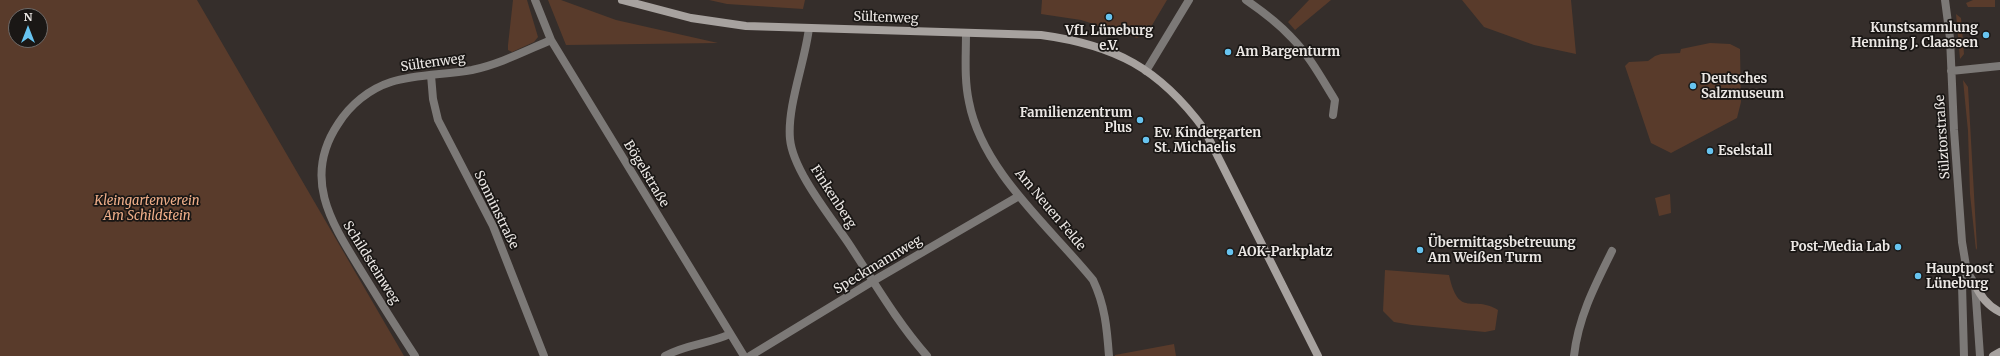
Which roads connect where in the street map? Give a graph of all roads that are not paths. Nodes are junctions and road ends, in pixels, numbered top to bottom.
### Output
1 (535, 0) edge
2 (622, 0) edge
3 (1188, 0) edge
4 (1246, 0) edge
5 (1945, 0) edge
6 (809, 28) junction
7 (966, 33) junction
8 (551, 40) junction
9 (2000, 66) edge
10 (1146, 71) junction
11 (1951, 71) junction
12 (431, 75) junction
13 (1333, 115) dead end
14 (322, 178) joint
15 (1020, 196) junction
16 (1612, 251) dead end
17 (1967, 272) junction
18 (873, 281) junction
19 (1975, 284) junction
20 (2000, 312) edge
21 (730, 334) junction
22 (2000, 352) edge
23 (415, 356) edge
24 (544, 356) edge
25 (665, 356) edge
26 (744, 356) edge
27 (750, 356) edge
28 (927, 356) edge
29 (1109, 356) edge
30 (1318, 356) edge
31 (1574, 356) edge
32 (1964, 356) edge
33 (1980, 356) edge
34 (1994, 356) edge

1 - 8 street, Bögelstraße
2 - 6 main road, Sültenweg
3 - 10 street
4 - 13 street
5 - 11 street, Sülztorstraße
6 - 7 main road, Sültenweg
6 - 18 street, Finkenberg
7 - 10 main road, Sültenweg
7 - 15 street, Am Neuen Felde
8 - 12 street, Sültenweg
8 - 21 street, Bögelstraße
9 - 11 street
10 - 30 main road, Sültenweg
11 - 17 street, Sülztorstraße
12 - 14 street, Sültenweg
12 - 24 street, Sonninstraße
14 - 23 street, Schildsteinweg
15 - 18 street, Speckmannweg
15 - 29 street, Am Neuen Felde
16 - 31 street
17 - 19 street, Sülztorstraße
17 - 32 street, Sülztorstraße
18 - 27 street, Speckmannweg
18 - 28 street, Finkenberg
19 - 20 main road
19 - 33 street, Sülztorstraße
21 - 25 street
21 - 26 street, Bögelstraße
22 - 34 main road

